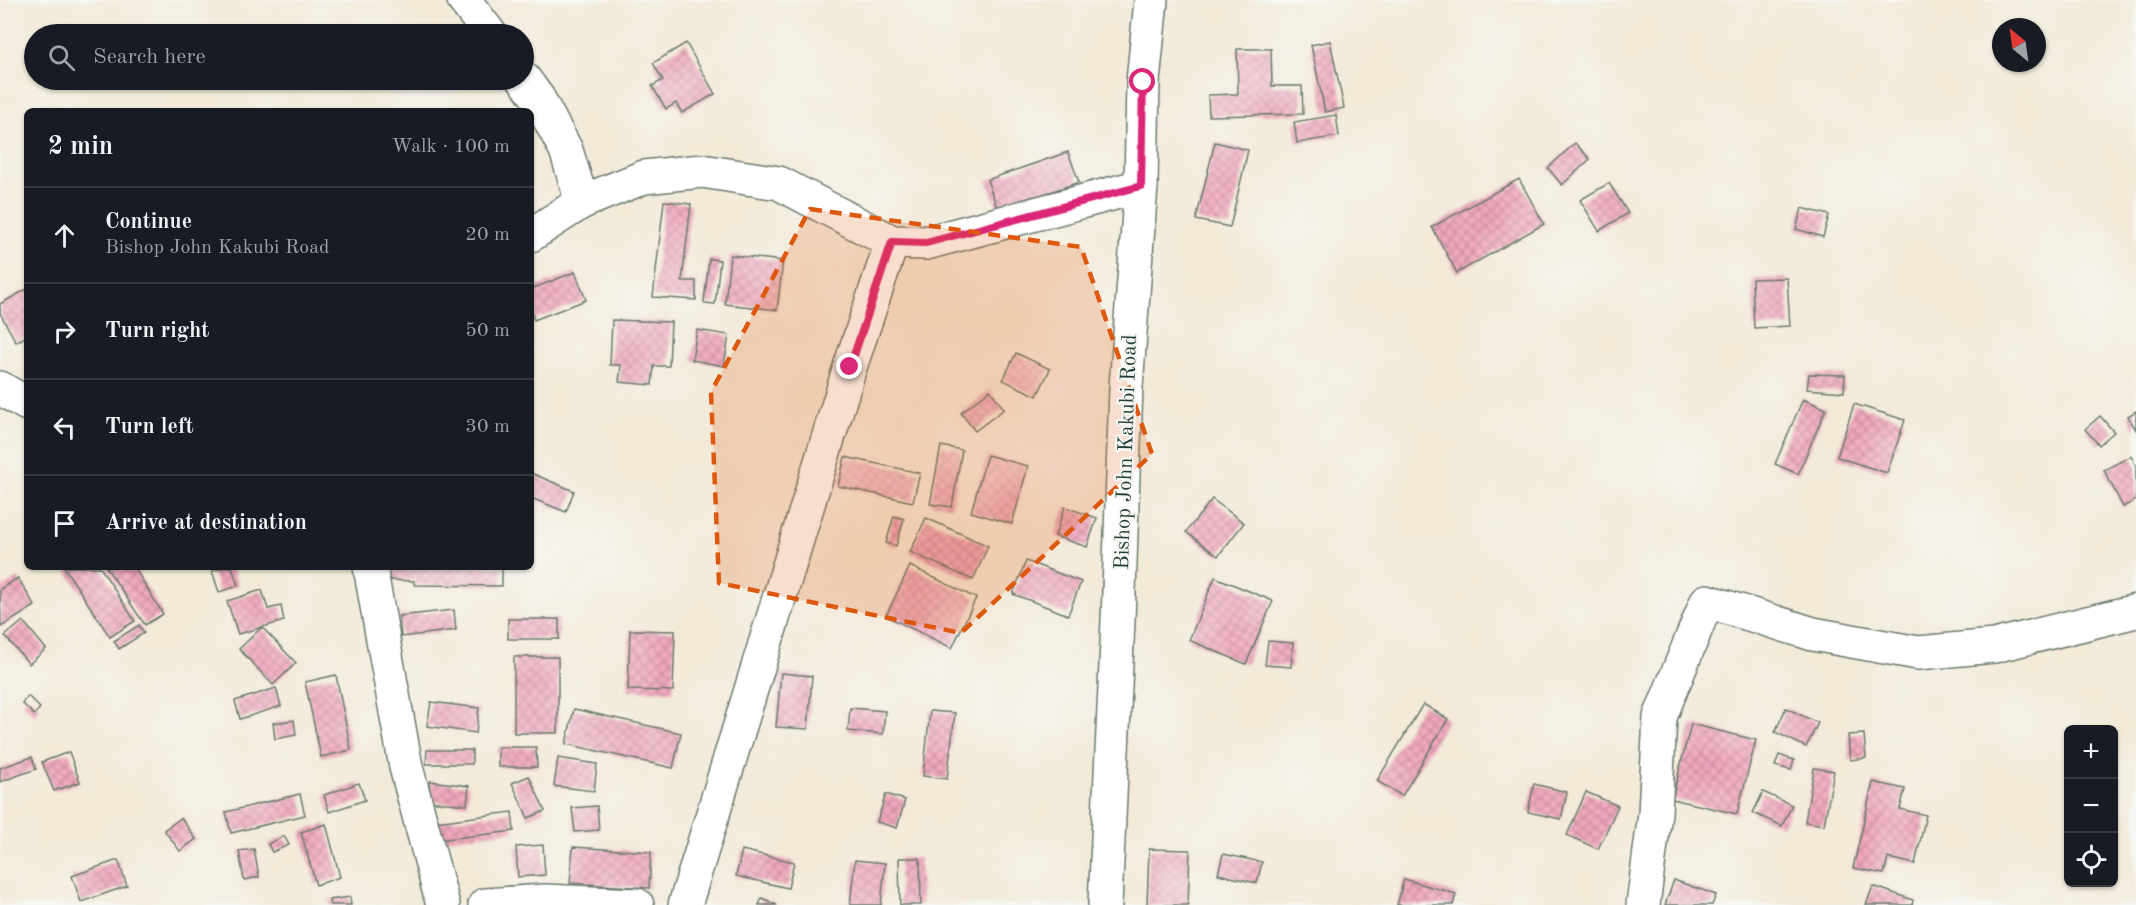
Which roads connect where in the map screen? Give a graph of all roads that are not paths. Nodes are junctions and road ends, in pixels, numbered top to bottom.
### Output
1 (464, 0) edge
2 (1150, 0) edge
3 (482, 24) edge
4 (532, 90) edge
5 (1141, 186) junction
6 (582, 202) junction
7 (534, 233) edge
8 (892, 242) junction
9 (0, 388) edge
10 (24, 402) edge
11 (371, 570) edge
12 (2136, 611) edge
13 (443, 905) edge
14 (485, 905) edge
15 (637, 905) edge
16 (685, 905) edge
17 (1105, 905) edge
18 (1644, 905) edge

1 - 3 street
2 - 5 street, Bishop John Kakubi Road
4 - 6 street
5 - 8 street
5 - 17 street, Bishop John Kakubi Road
6 - 7 street
6 - 8 street
8 - 16 street
9 - 10 street
11 - 13 street
12 - 18 street
14 - 15 street

